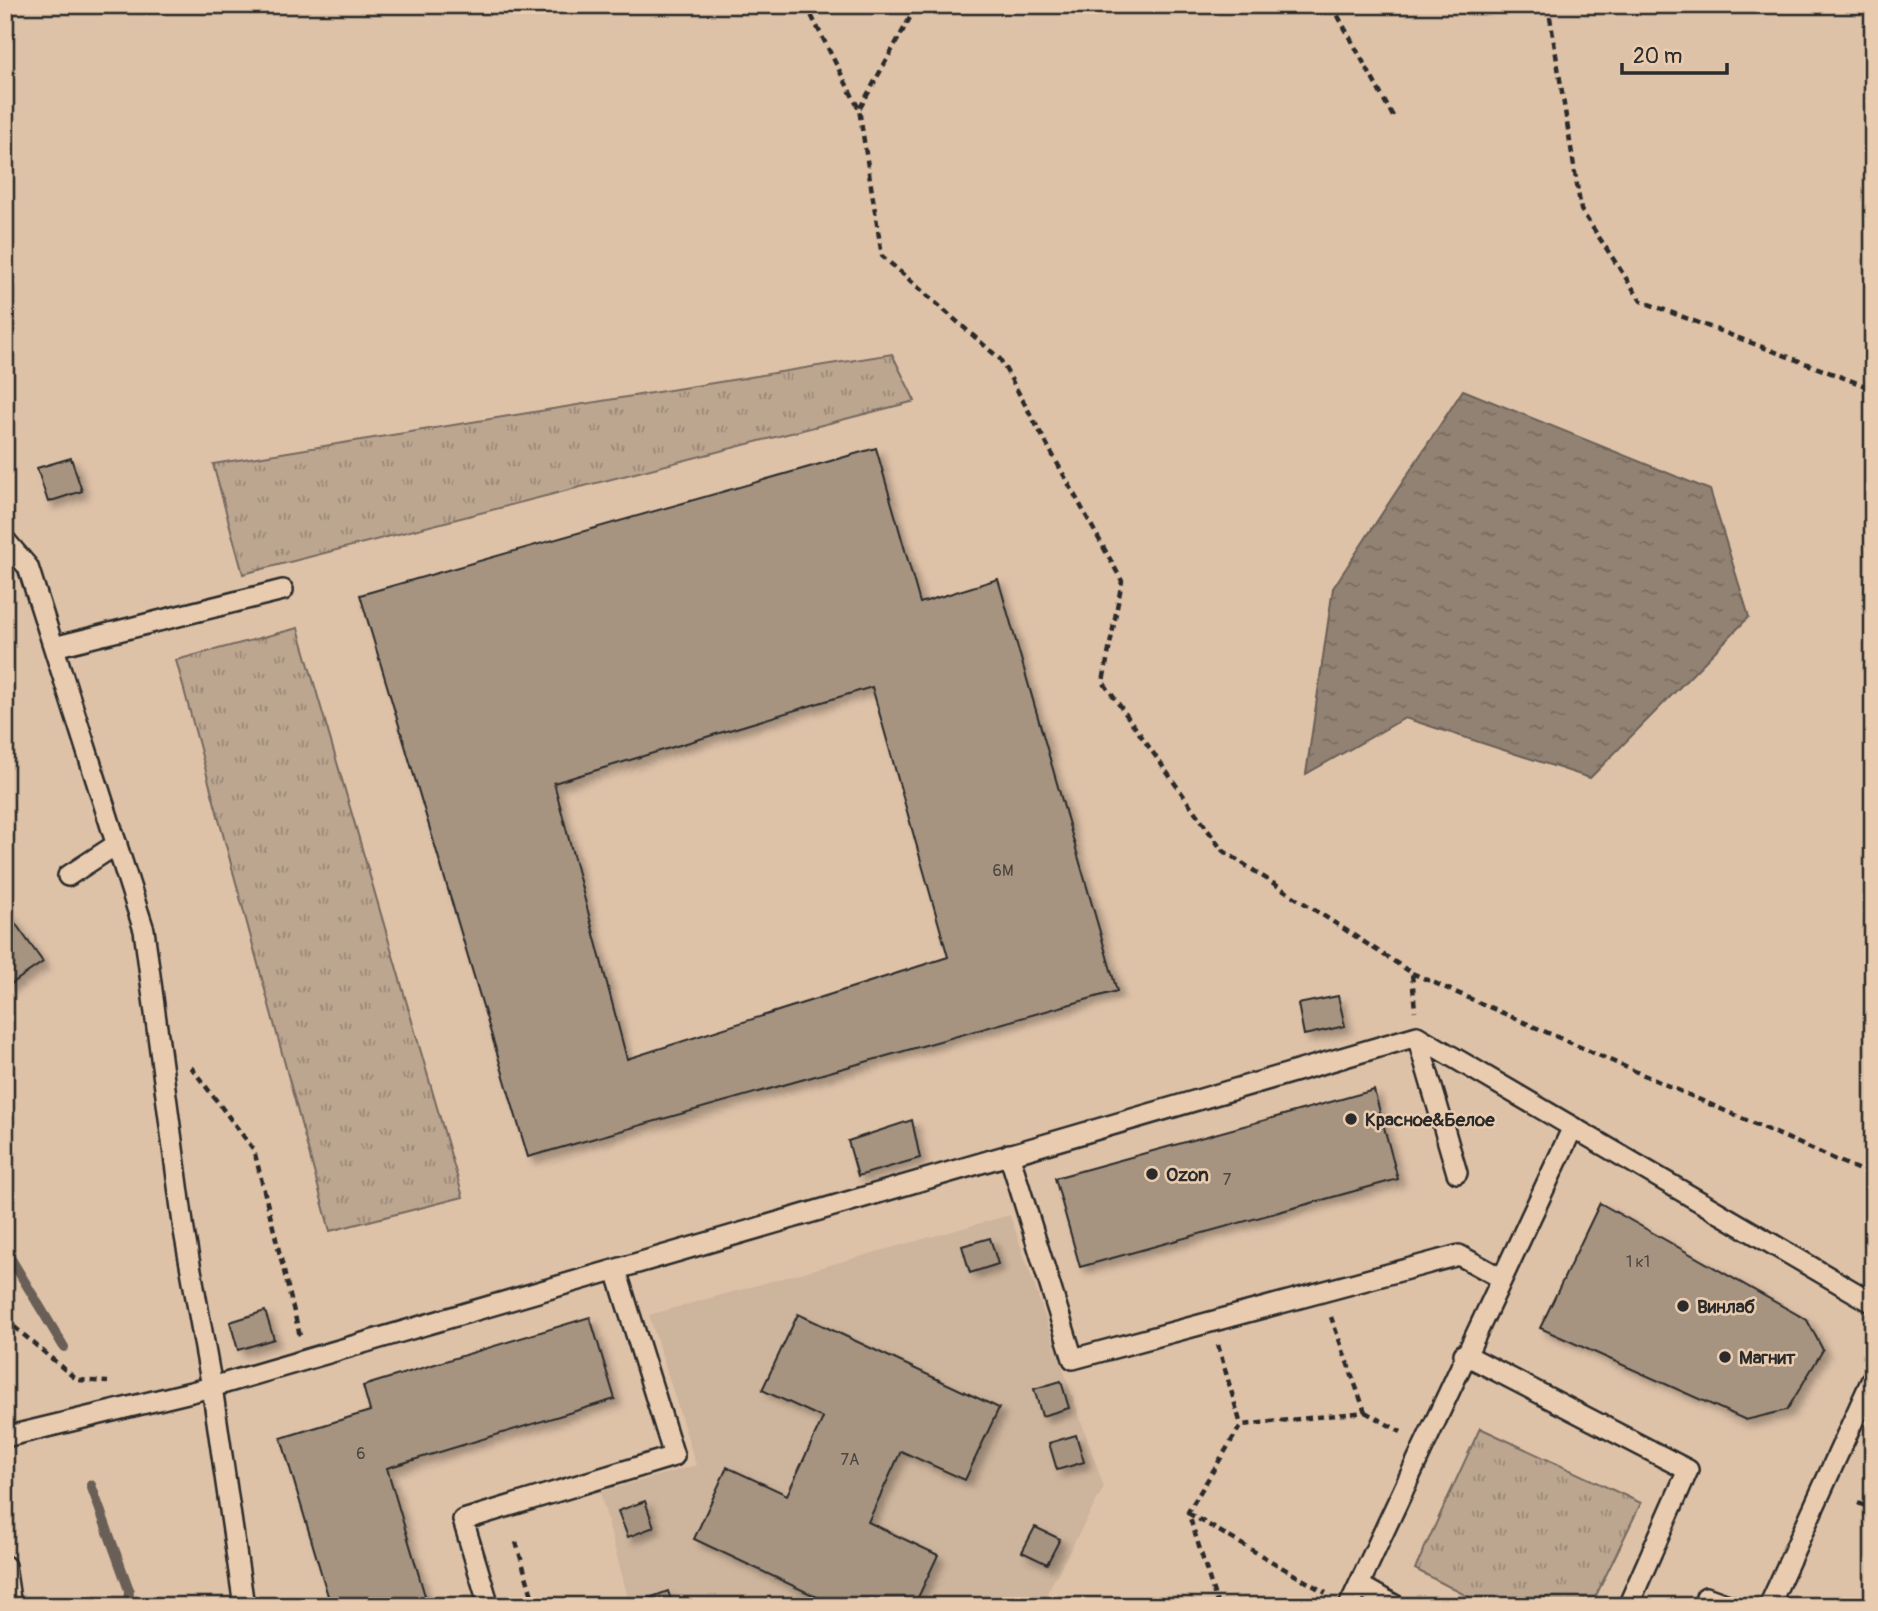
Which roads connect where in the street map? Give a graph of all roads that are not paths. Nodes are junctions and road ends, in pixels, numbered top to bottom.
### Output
1 (5, 540) edge
2 (283, 590) dead end
3 (54, 647) junction
4 (117, 844) junction
5 (68, 876) dead end
6 (1417, 1036) junction
7 (1573, 1127) junction
8 (1009, 1154) junction
9 (1457, 1173) dead end
10 (616, 1270) junction
11 (1501, 1278) junction
12 (1873, 1303) edge
13 (1464, 1354) junction
14 (1873, 1377) edge
15 (212, 1388) junction
16 (5, 1437) edge
17 (5, 1566) edge
18 (1359, 1585) junction
19 (1706, 1597) dead end
20 (1343, 1602) edge
21 (11, 1606) edge
22 (244, 1606) edge
23 (489, 1606) edge
24 (1396, 1606) edge
25 (1628, 1606) edge
26 (1731, 1606) edge
27 (1769, 1606) edge

1 - 3 lane
2 - 3 lane
3 - 4 lane
4 - 5 lane
4 - 15 lane
6 - 7 lane
6 - 8 lane
6 - 9 lane
7 - 11 lane
7 - 12 lane
8 - 10 lane
8 - 11 lane
10 - 15 lane
10 - 23 lane
11 - 13 lane
13 - 18 lane
13 - 25 lane
14 - 27 lane
15 - 16 lane
15 - 22 lane
17 - 21 lane
18 - 20 lane
18 - 24 lane
19 - 26 lane

